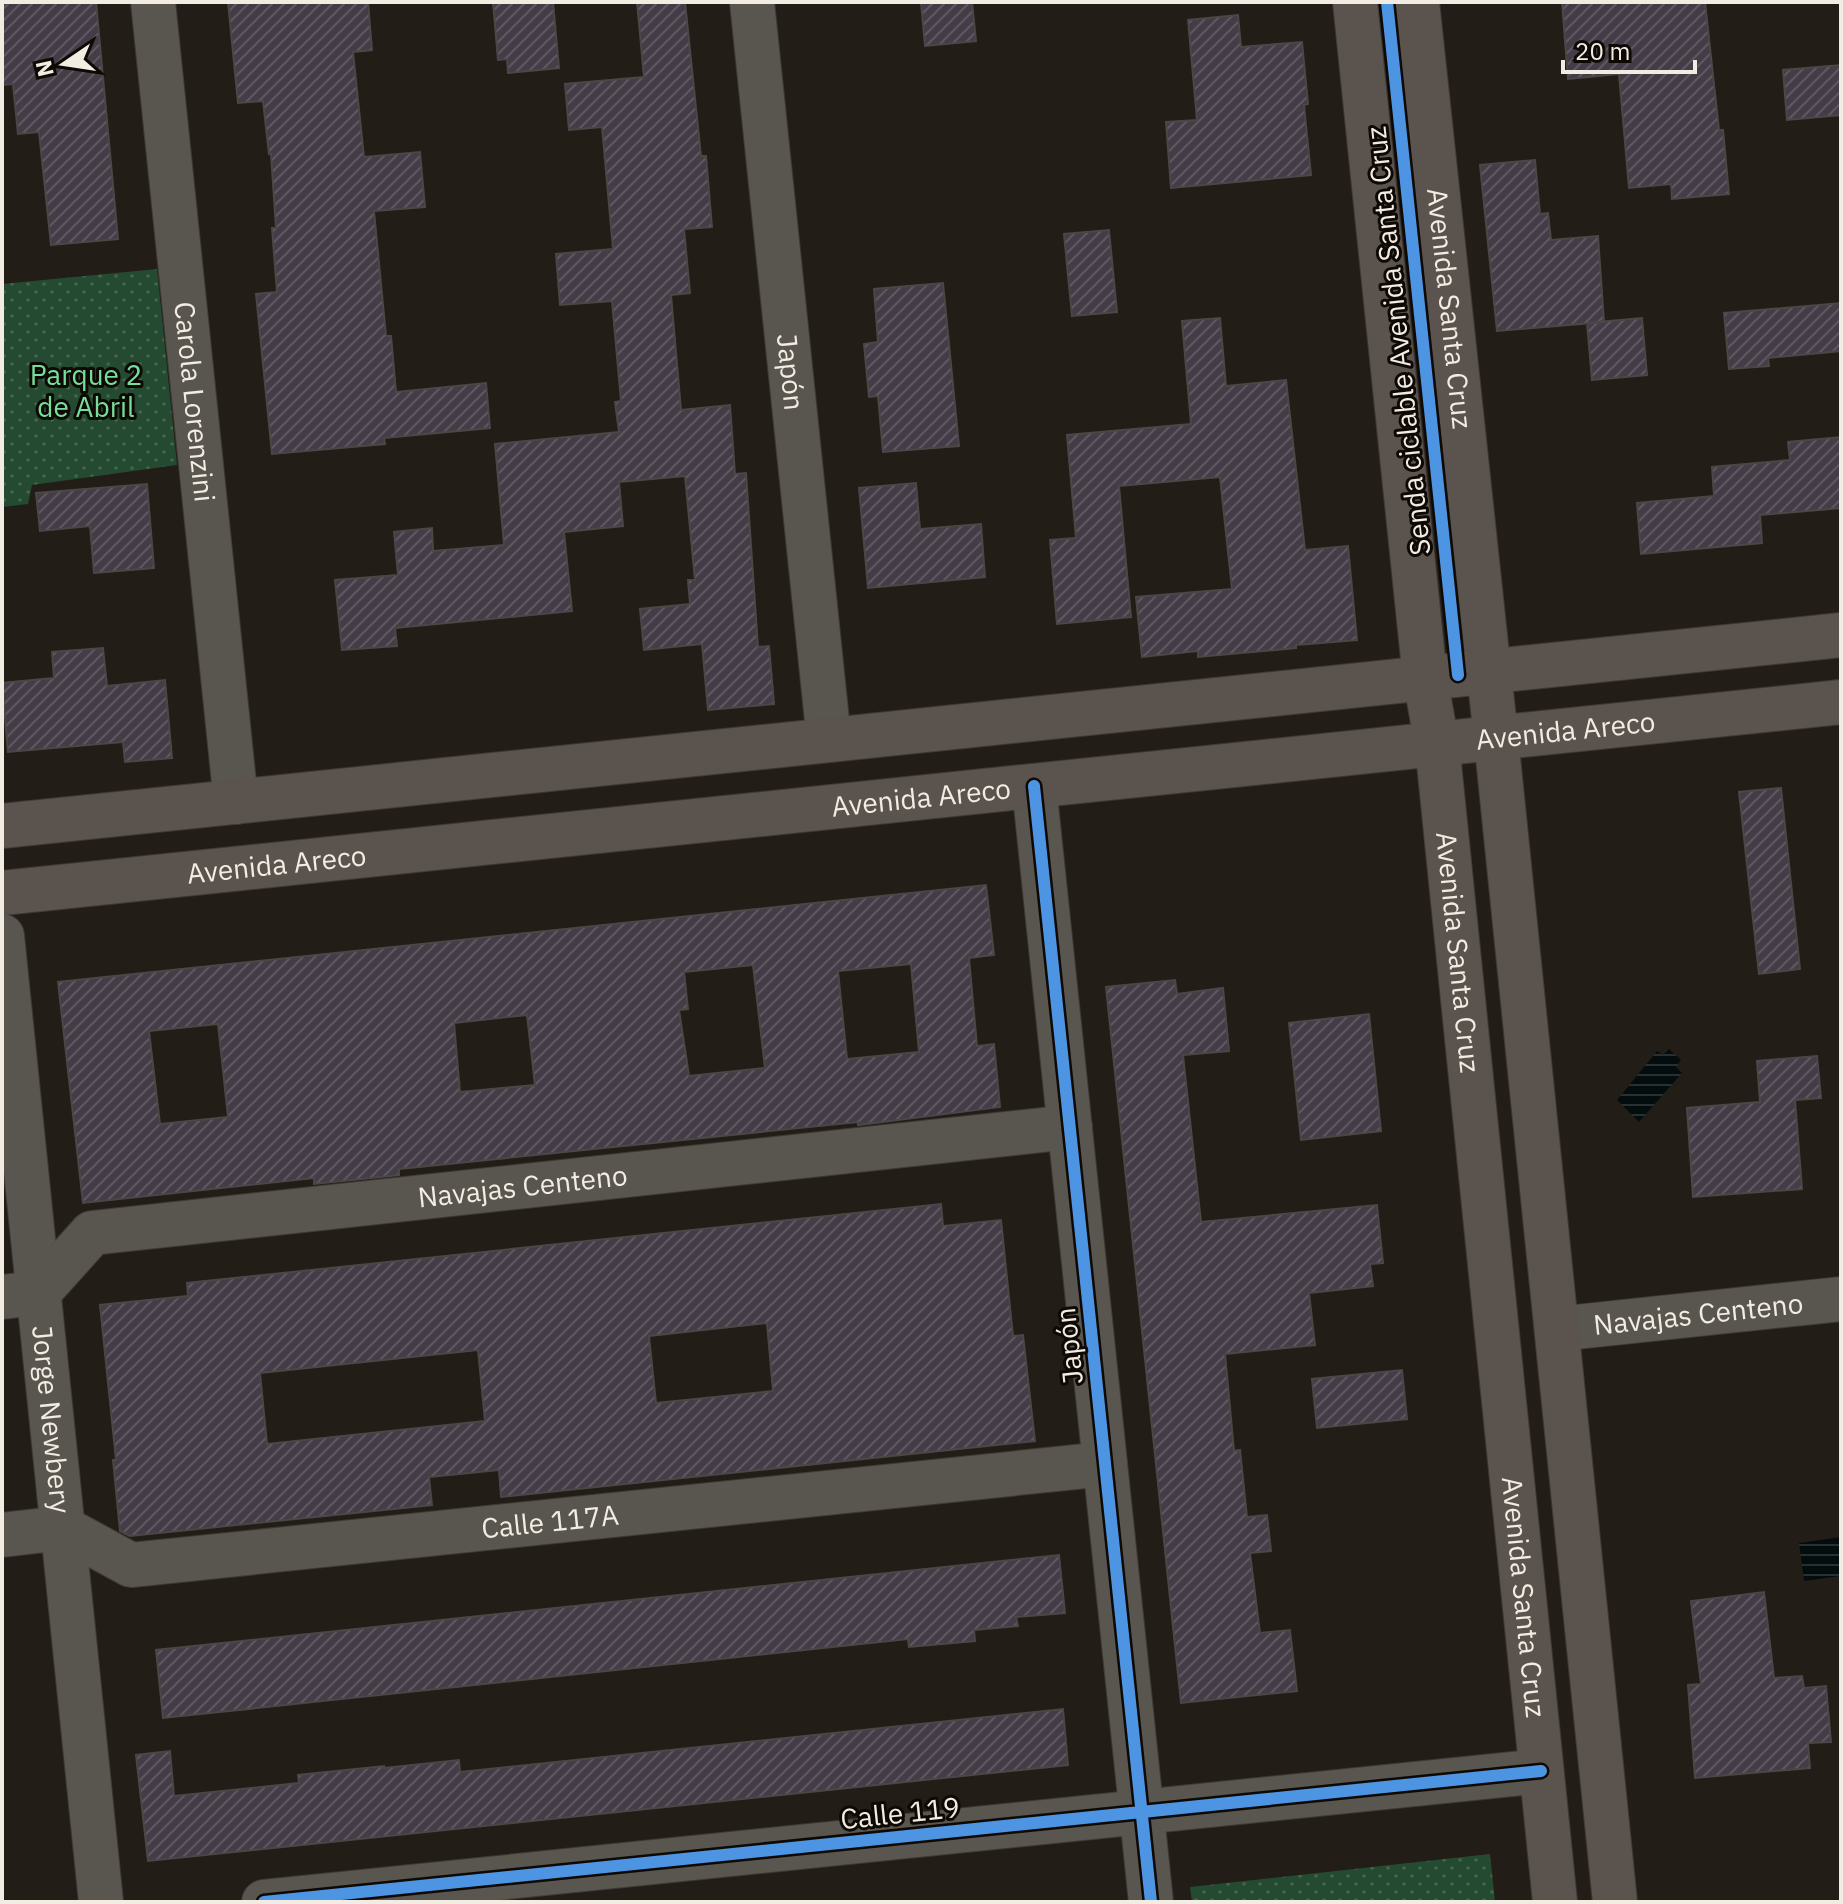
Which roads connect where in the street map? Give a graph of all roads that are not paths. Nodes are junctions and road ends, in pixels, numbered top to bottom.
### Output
1 (153, 2) edge
2 (752, 2) edge
3 (1355, 2) edge
4 (1417, 2) edge
5 (1841, 635) edge
6 (1489, 671) junction
7 (1425, 678) junction
8 (1841, 702) edge
9 (1496, 738) junction
10 (829, 740) junction
11 (1437, 744) junction
12 (1034, 786) junction
13 (236, 802) junction
14 (2, 826) edge
15 (2, 893) edge
16 (2, 936) edge
17 (1070, 1127) junction
18 (20, 1295) edge
19 (1841, 1299) edge
20 (1557, 1329) junction
21 (1105, 1464) junction
22 (63, 1528) junction
23 (2, 1535) edge
24 (1541, 1771) junction
25 (1142, 1812) junction
26 (101, 1902) edge
27 (264, 1902) edge
28 (1151, 1902) edge
29 (1555, 1902) edge
30 (1615, 1902) edge

1 - 13 street, Carola Lorenzini
2 - 10 street, Japón
3 - 7 main road, Avenida Santa Cruz
4 - 6 main road, Avenida Santa Cruz
5 - 6 main road
6 - 7 main road
6 - 9 main road, Avenida Santa Cruz
7 - 10 main road
7 - 11 main road, Avenida Santa Cruz
8 - 9 main road, Avenida Areco
9 - 11 main road, Avenida Areco
9 - 20 main road, Avenida Santa Cruz
10 - 13 main road
11 - 12 main road, Avenida Areco
11 - 24 main road, Avenida Santa Cruz
12 - 15 main road, Avenida Areco
12 - 17 street, Japón
13 - 14 main road
16 - 18 street, Jorge Newbery
17 - 18 street, Navajas Centeno
17 - 21 street, Japón
18 - 22 street, Jorge Newbery
19 - 20 street, Navajas Centeno
20 - 30 main road, Avenida Santa Cruz
21 - 22 street, Calle 117A
21 - 25 street, Japón
22 - 23 street
22 - 26 street, Jorge Newbery
24 - 25 street, Calle 119
24 - 29 main road, Avenida Santa Cruz
25 - 27 street, Calle 119
25 - 28 street, Japón

